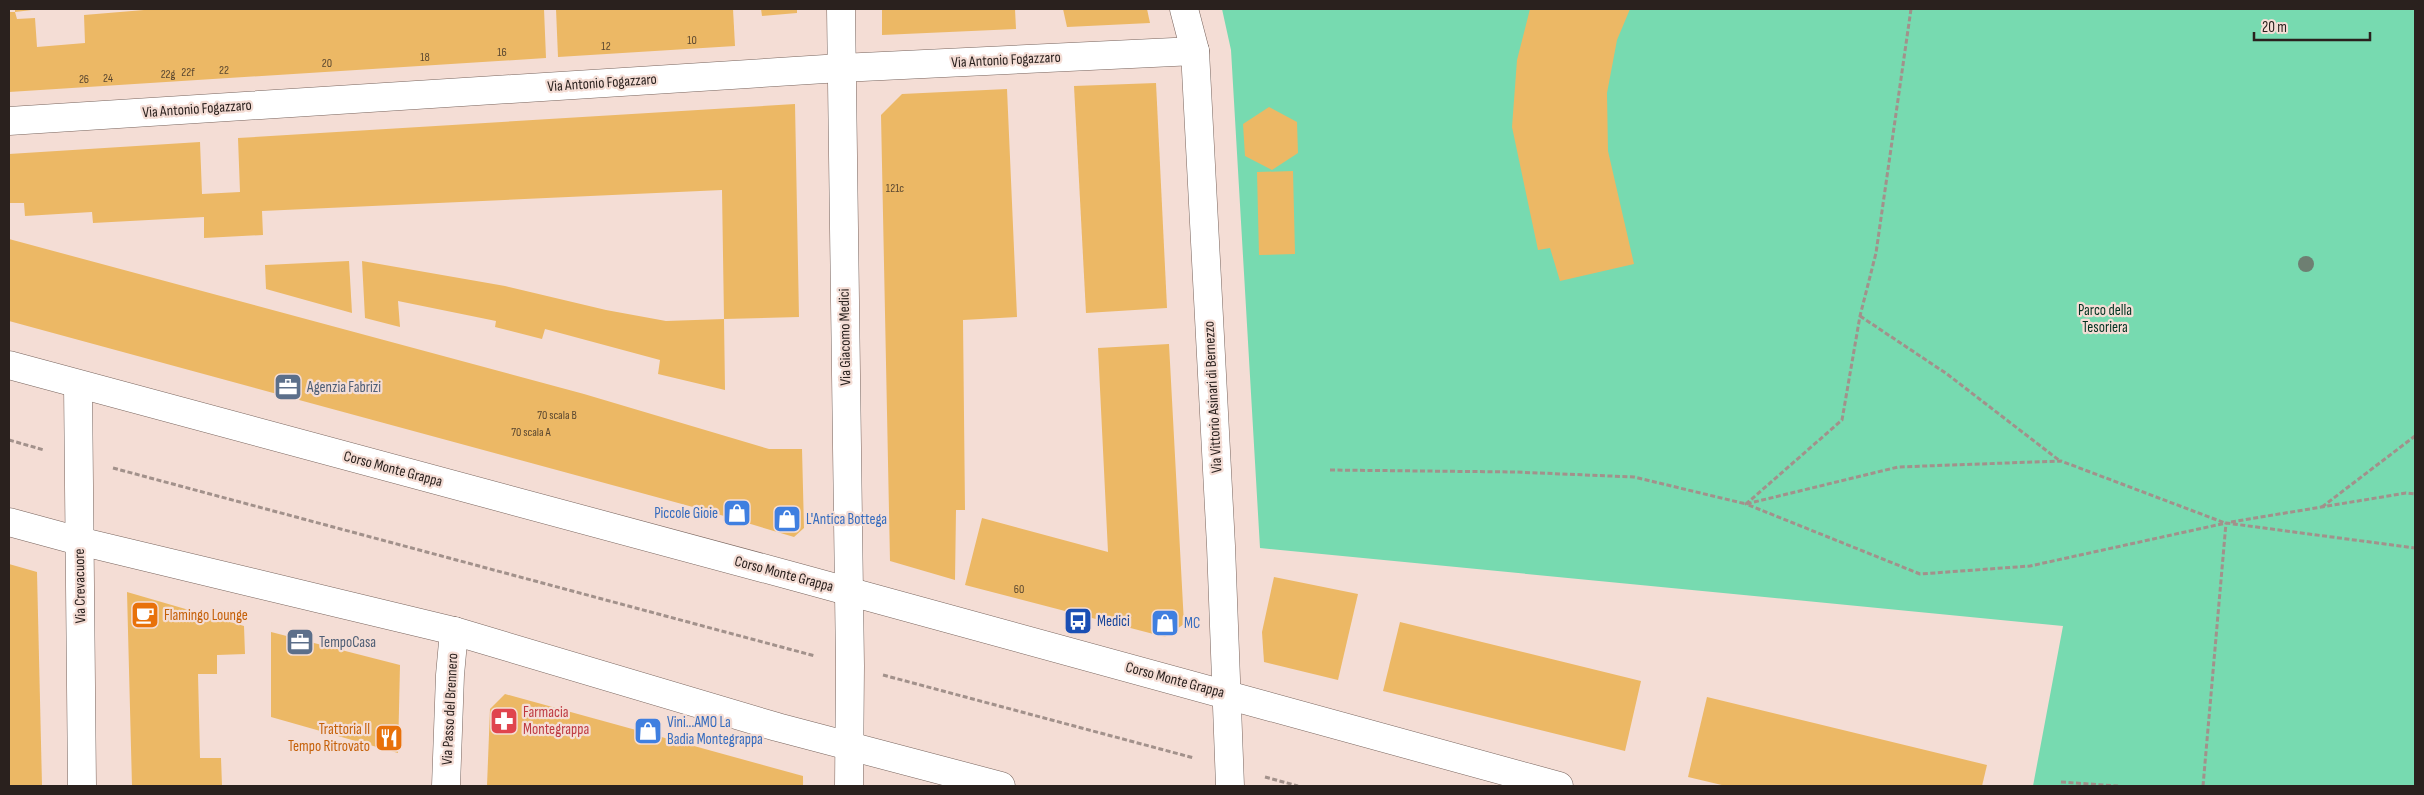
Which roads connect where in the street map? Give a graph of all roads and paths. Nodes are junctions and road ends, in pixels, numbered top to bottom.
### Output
1 (841, 9) edge
2 (1184, 9) edge
3 (1911, 9) edge
4 (1195, 51) junction
5 (841, 68) junction
6 (9, 121) edge
7 (1860, 316) junction
8 (9, 365) edge
9 (78, 385) junction
10 (2415, 436) edge
11 (9, 440) edge
12 (79, 459) junction
13 (2061, 461) junction
14 (1330, 470) dead end
15 (2415, 494) edge
16 (1746, 504) junction
17 (2322, 507) junction
18 (9, 522) edge
19 (2226, 523) junction
20 (78, 541) junction
21 (2415, 548) edge
22 (849, 592) junction
23 (454, 632) junction
24 (850, 666) junction
25 (1228, 695) junction
26 (850, 746) junction
27 (1230, 777) edge
28 (2061, 782) dead end
29 (82, 786) edge
30 (446, 786) edge
31 (849, 786) edge
32 (1001, 786) edge
33 (1298, 786) edge
34 (1559, 786) edge
35 (2118, 786) edge
36 (2203, 786) edge

1 - 5 street, Via Giacomo Medici
2 - 4 street, Via Vittorio Asinari di Bernezzo
3 - 7 path
4 - 5 street, Via Antonio Fogazzaro
4 - 25 street, Via Vittorio Asinari di Bernezzo
5 - 6 street, Via Antonio Fogazzaro
5 - 22 street, Via Giacomo Medici
7 - 13 path
7 - 16 path
8 - 9 street, Corso Monte Grappa
9 - 12 street, Via Crevacuore
9 - 22 street, Corso Monte Grappa
10 - 17 path
11 - 12 path
12 - 20 street, Via Crevacuore
12 - 24 path
13 - 16 path
13 - 19 path
14 - 16 path
15 - 17 path
16 - 19 path
17 - 19 path
18 - 20 street
19 - 21 path
19 - 36 path
20 - 23 street
20 - 29 street, Via Crevacuore
22 - 24 street, Via Giacomo Medici
22 - 25 street, Corso Monte Grappa
23 - 26 street
23 - 30 street, Via Passo del Brennero
24 - 26 street, Via Giacomo Medici
24 - 27 path
25 - 27 street, Via Vittorio Asinari di Bernezzo
25 - 34 street, Corso Monte Grappa
26 - 31 street, Via Giacomo Medici
26 - 32 street
27 - 33 path
28 - 35 path

